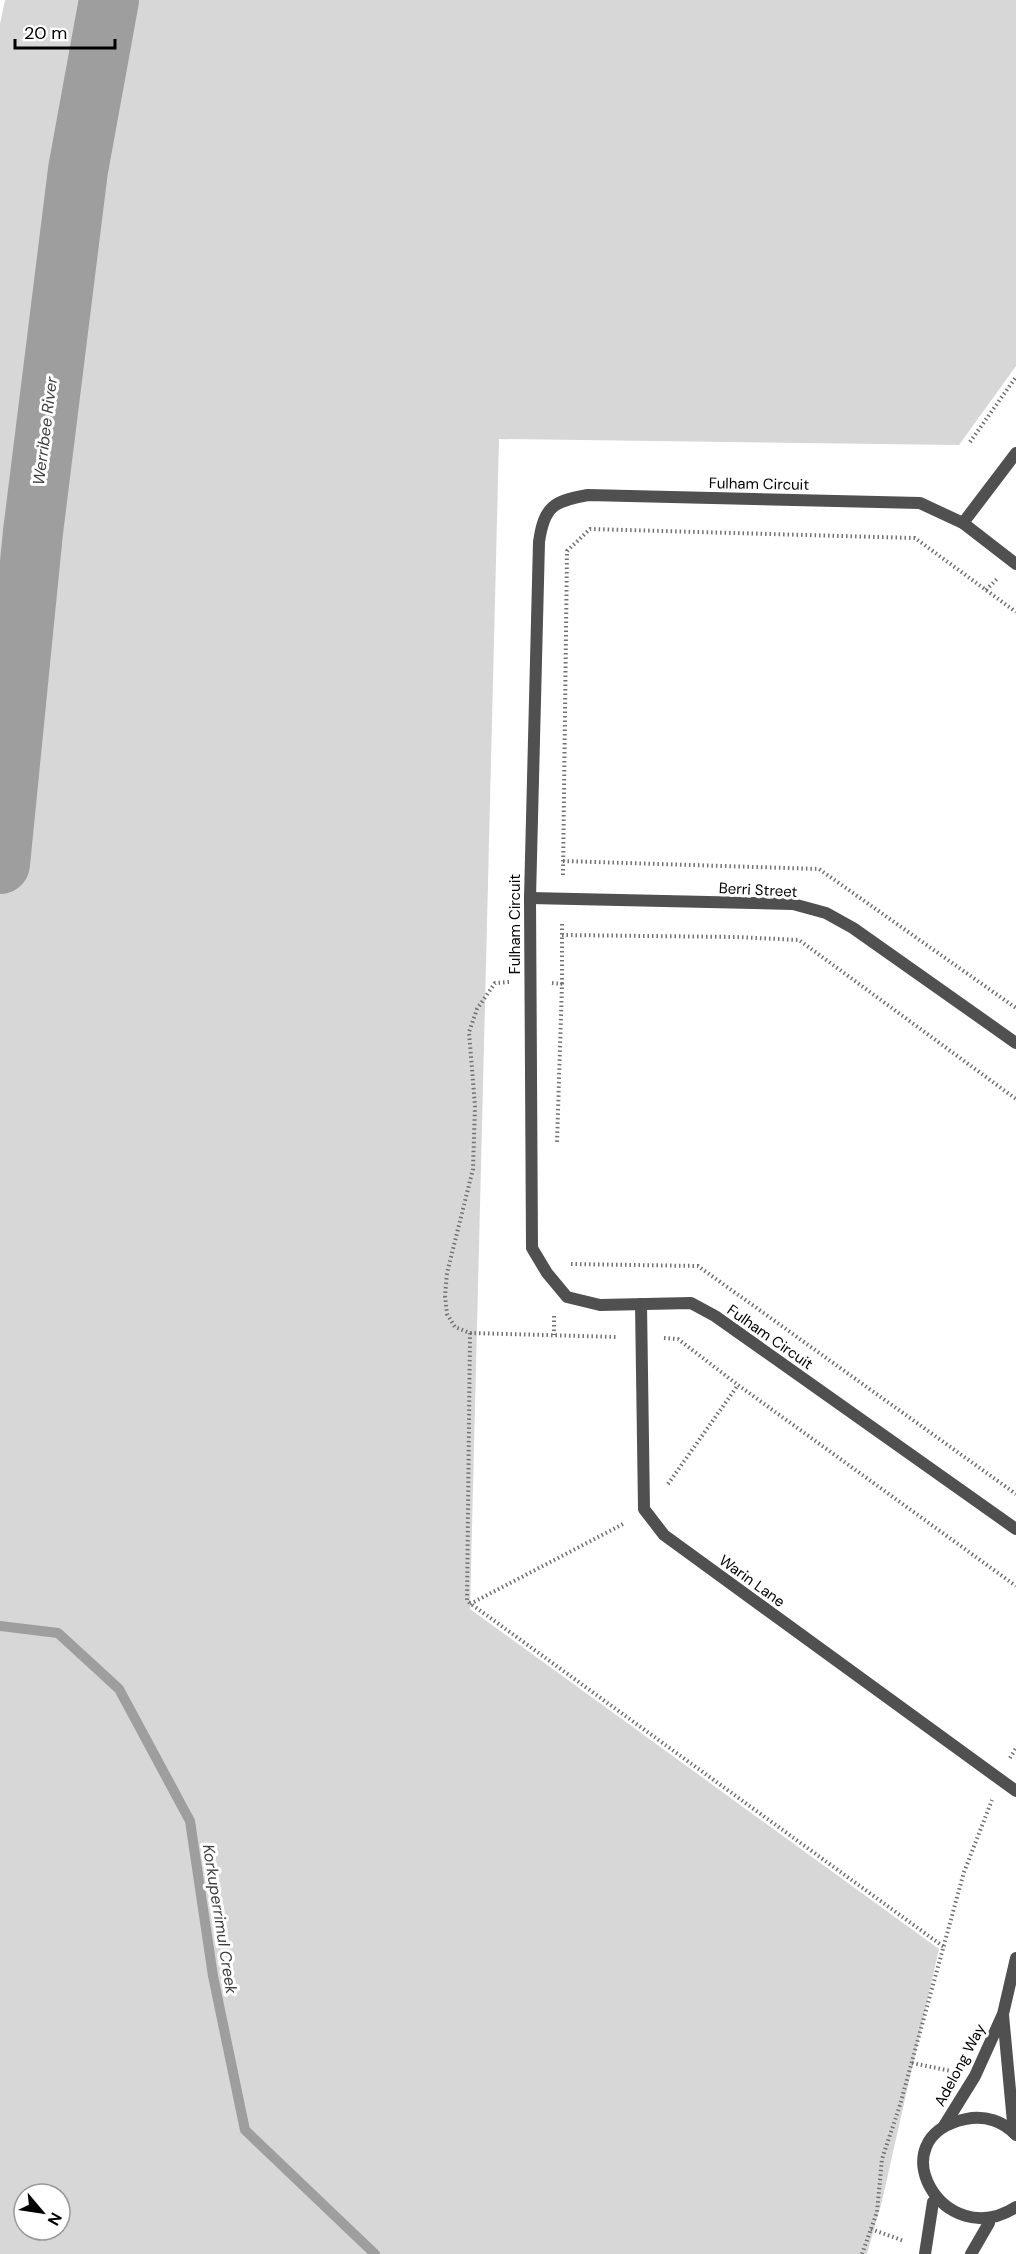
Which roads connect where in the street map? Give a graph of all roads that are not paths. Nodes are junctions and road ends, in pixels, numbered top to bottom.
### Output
1 (1016, 453) edge
2 (963, 523) junction
3 (1016, 564) edge
4 (530, 898) junction
5 (1016, 1044) edge
6 (642, 1304) junction
7 (1016, 1529) edge
8 (1016, 1791) edge
9 (1016, 1958) edge
10 (1003, 2014) junction
11 (942, 2129) junction
12 (1015, 2134) edge
13 (933, 2202) junction
14 (1016, 2207) edge
15 (1011, 2216) edge
16 (989, 2223) junction
17 (925, 2254) edge
18 (971, 2254) edge

1 - 2 street
2 - 3 street, Fulham Circuit
2 - 4 street, Fulham Circuit
4 - 5 street, Berri Street
4 - 6 street, Fulham Circuit
6 - 7 street, Fulham Circuit
6 - 8 street, Warin Lane
9 - 10 street, Adelong Way
10 - 11 street, Adelong Way
10 - 12 street, Adelong Way
11 - 12 street
11 - 13 street, Adelong Way
13 - 16 street
13 - 17 street
14 - 15 street
15 - 16 street
16 - 18 street

